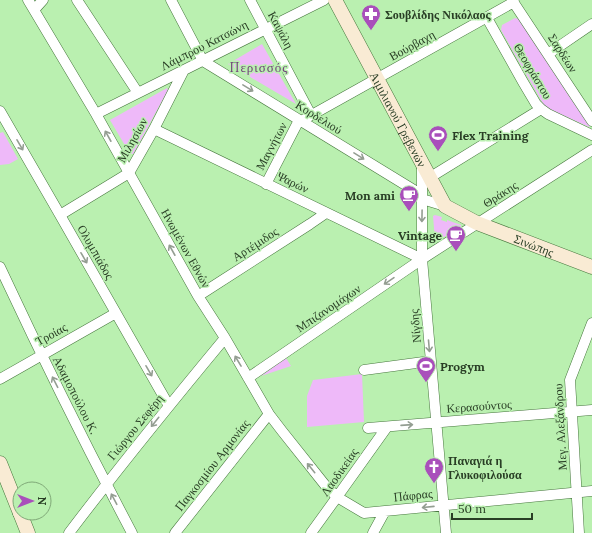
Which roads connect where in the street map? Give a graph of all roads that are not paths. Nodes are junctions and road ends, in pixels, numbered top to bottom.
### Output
1 (28, 0) edge
2 (43, 0) edge
3 (77, 0) edge
4 (171, 0) edge
5 (250, 0) edge
6 (324, 0) edge
7 (335, 0) edge
8 (513, 1) edge
9 (34, 10) junction
10 (487, 18) junction
11 (592, 24) edge
12 (266, 29) junction
13 (548, 54) junction
14 (203, 61) junction
15 (184, 70) junction
16 (377, 79) junction
17 (138, 93) junction
18 (541, 109) junction
19 (0, 111) edge
20 (96, 114) junction
21 (311, 115) junction
22 (301, 121) junction
23 (592, 121) edge
24 (154, 129) junction
25 (592, 135) edge
26 (592, 150) edge
27 (422, 163) junction
28 (129, 173) junction
29 (429, 178) junction
30 (266, 184) junction
31 (422, 197) junction
32 (445, 206) junction
33 (326, 213) junction
34 (60, 215) junction
35 (477, 223) junction
36 (422, 259) junction
37 (590, 264) edge
38 (0, 267) edge
39 (198, 296) junction
40 (116, 313) junction
41 (592, 323) edge
42 (225, 338) junction
43 (41, 355) junction
44 (431, 362) junction
45 (364, 370) dead end
46 (0, 378) edge
47 (248, 378) junction
48 (169, 406) junction
49 (592, 410) edge
50 (571, 412) junction
51 (269, 414) junction
52 (436, 423) junction
53 (387, 426) junction
54 (368, 428) dead end
55 (1, 468) edge
56 (106, 484) junction
57 (592, 491) edge
58 (577, 492) junction
59 (12, 494) edge
60 (337, 497) junction
61 (444, 505) junction
62 (385, 511) junction
63 (23, 521) edge
64 (28, 533) edge
65 (69, 533) edge
66 (132, 533) edge
67 (175, 533) edge
68 (311, 533) edge
69 (373, 533) edge
70 (446, 533) edge
71 (579, 533) edge

1 - 9 street, Ηνωμένων Εθνών
2 - 9 street
3 - 17 street
4 - 14 street
5 - 12 street, Καψάλη
6 - 12 street, Λάμπρου Κατσώνη
7 - 16 street, Αιμιλιανού Γρεβενών
8 - 10 street, Βούρβαχη
8 - 13 street, Σαρδέων
9 - 20 street, Ηνωμένων Εθνών
10 - 16 street, Βούρβαχη
10 - 18 street, Θεοφράστου
11 - 13 street
12 - 14 street, Λάμπρου Κατσώνη
12 - 21 street, Καψάλη
13 - 23 street, Σαρδέων
14 - 15 street, Λάμπρου Κατσώνη
14 -> 22 street, Κορδελιού
15 - 17 street, Λάμπρου Κατσώνη
15 - 24 street, Μιλησίων
16 - 21 street, Βούρβαχη
16 - 27 street, Αιμιλιανού Γρεβενών
17 - 20 street, Λάμπρου Κατσώνη
18 - 25 street, Θεοφράστου
18 - 29 street
19 -> 34 street, Ολυμπιάδος
28 -> 20 street, Ηνωμένων Εθνών
21 - 22 street, Βούρβαχη
22 - 30 street, Μαγνήτων
22 -> 31 street, Κορδελιού
24 - 28 street, Μιλησίων
24 - 30 street, Ψαρών
26 - 35 street, Θράκης
27 - 29 street, Αιμιλιανού Γρεβενών
27 - 31 street, Νίγδης
28 - 34 street, Μιλησίων
39 -> 28 street, Ηνωμένων Εθνών
29 - 32 street, Αιμιλιανού Γρεβενών
30 - 33 street, Ψαρών
31 - 32 street, Κορδελιού
31 -> 36 street, Νίγδης
32 - 35 street
33 - 36 street, Ψαρών
33 - 39 street, Αρτέμιδος
34 -> 40 street, Ολυμπιάδος
35 - 36 street, Θράκης
35 - 37 street, Σινώπης
36 -> 44 street, Νίγδης
36 -> 47 street, Μπιζανομάχων
38 - 43 street, Αδαμοπούλου Κ.
39 - 42 street, Ηνωμένων Εθνών
40 - 43 street, Τροίας
40 -> 48 street, Ολυμπιάδος
41 - 50 street, Μεγ. Αλεξάνδρου
47 -> 42 street, Ηνωμένων Εθνών
42 - 48 street, Γιώργου Σεφέρη
43 - 46 street, Τροίας
56 -> 43 street, Αδαμοπούλου Κ.
44 - 45 street
44 - 52 street, Νίγδης
47 - 51 street, Ηνωμένων Εθνών
48 -> 56 street, Γιώργου Σεφέρη
49 - 50 street, Κερασούντος
50 - 52 street, Κερασούντος
50 - 58 street, Μεγ. Αλεξάνδρου
60 -> 51 street, Ηνωμένων Εθνών
51 - 67 street, Παγκοσμίου Αρμονίας
53 -> 52 street, Κερασούντος
52 - 61 street, Νίγδης
53 - 54 street, Κερασούντος
53 - 60 street, Λαοδικείας
55 - 59 street
56 - 65 street, Γιώργου Σεφέρη
66 -> 56 street, Αδαμοπούλου Κ.
57 - 58 street, Πάφρας
58 - 61 street, Πάφρας
58 - 71 street, Μεγ. Αλεξάνδρου
60 - 62 street, Πάφρας
60 - 68 street, Λαοδικείας
61 -> 62 street, Πάφρας
61 - 70 street, Νίγδης
62 - 69 street
63 - 64 street

